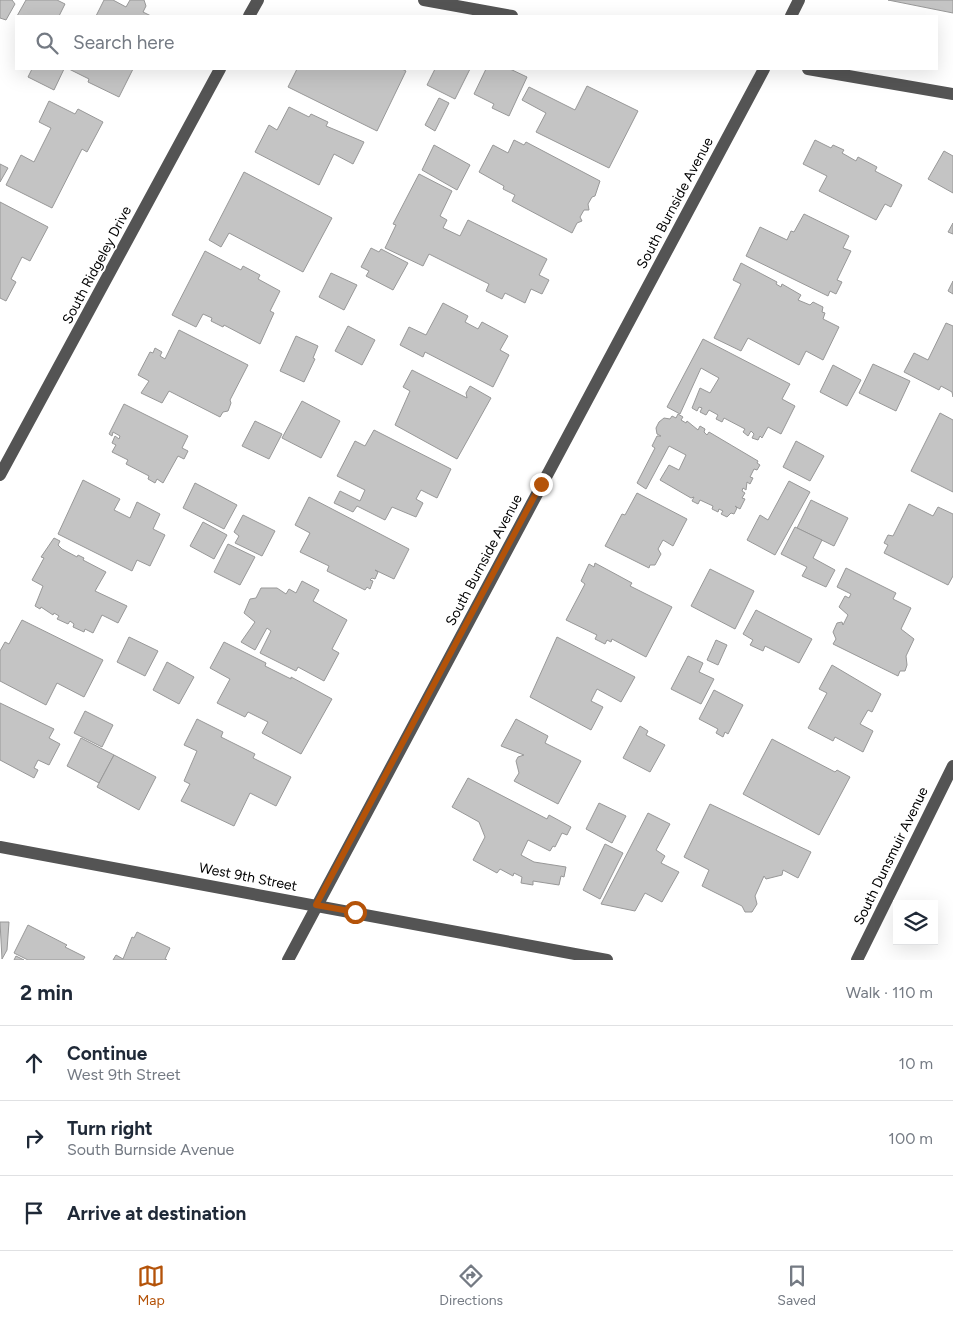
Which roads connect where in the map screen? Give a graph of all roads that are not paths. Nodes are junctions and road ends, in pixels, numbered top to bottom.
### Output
1 (258, 0) edge
2 (424, 0) edge
3 (799, 0) edge
4 (250, 15) edge
5 (506, 15) edge
6 (792, 15) edge
7 (219, 70) edge
8 (763, 70) edge
9 (814, 70) edge
10 (953, 94) edge
11 (0, 475) edge
12 (953, 766) edge
13 (0, 846) edge
14 (316, 905) junction
15 (288, 960) edge
16 (607, 960) edge
17 (857, 960) edge

1 - 4 street
2 - 5 street
3 - 6 street
7 - 11 street, South Ridgeley Drive
8 - 14 street, South Burnside Avenue
9 - 10 street
12 - 17 street, South Dunsmuir Avenue
13 - 14 street, West 9th Street
14 - 15 street, South Burnside Avenue
14 - 16 street, West 9th Street

